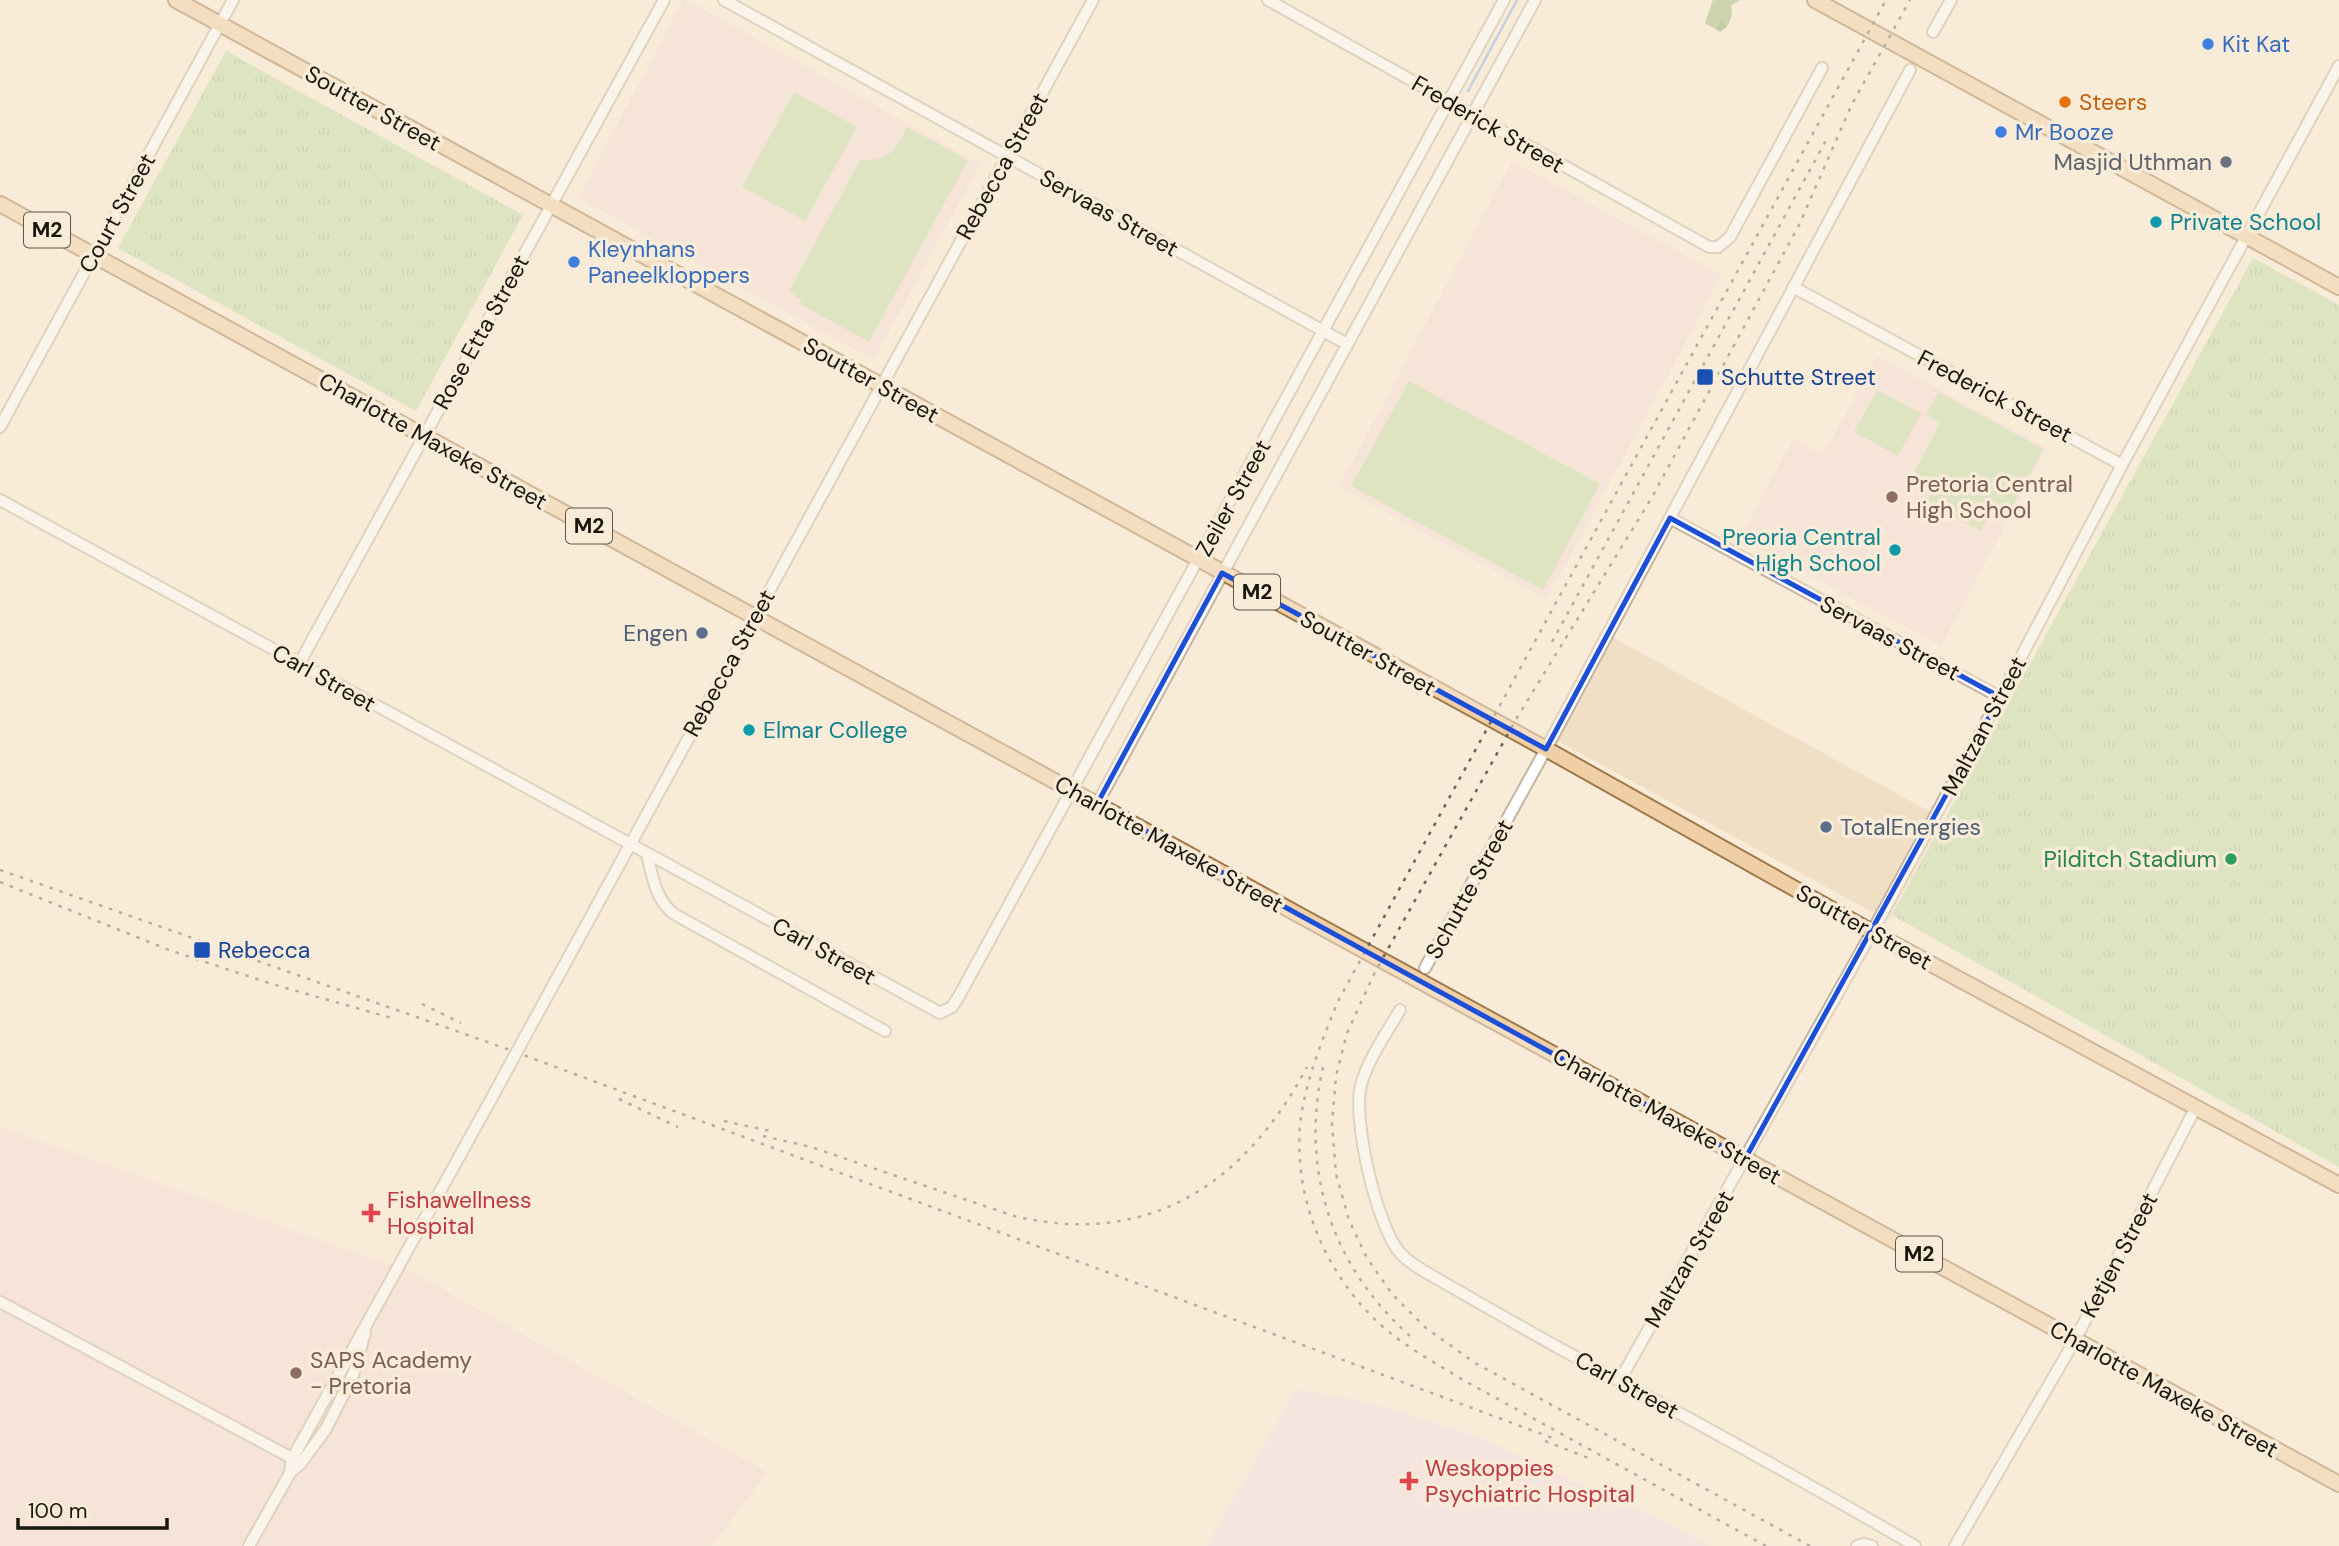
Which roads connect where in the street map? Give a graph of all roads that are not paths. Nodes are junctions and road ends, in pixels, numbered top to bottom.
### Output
1 (176, 0) edge
2 (233, 0) edge
3 (664, 0) edge
4 (724, 0) edge
5 (1093, 0) edge
6 (1268, 0) edge
7 (1504, 0) edge
8 (1535, 0) edge
9 (1815, 0) edge
10 (1951, 0) edge
11 (220, 24) junction
12 (1933, 32) dead end
13 (2339, 66) edge
14 (1822, 68) dead end
15 (1910, 70) dead end
16 (1450, 102) junction
17 (1472, 116) junction
18 (1007, 156) junction
19 (0, 204) edge
20 (550, 205) junction
21 (2246, 236) junction
22 (93, 256) junction
23 (1793, 287) junction
24 (2339, 287) edge
25 (1324, 332) junction
26 (1347, 344) junction
27 (881, 385) junction
28 (0, 427) edge
29 (424, 436) junction
30 (2122, 465) junction
31 (0, 500) edge
32 (1670, 518) junction
33 (1199, 561) junction
34 (1222, 573) junction
35 (754, 617) junction
36 (299, 664) junction
37 (2000, 697) junction
38 (1546, 749) junction
39 (1073, 791) junction
40 (1097, 804) junction
41 (630, 845) junction
42 (647, 855) junction
43 (1872, 932) junction
44 (1425, 968) dead end
45 (959, 996) joint
46 (1400, 1010) dead end
47 (885, 1031) dead end
48 (2196, 1107) junction
49 (1745, 1159) junction
50 (2339, 1185) edge
51 (0, 1302) edge
52 (366, 1326) junction
53 (2075, 1340) junction
54 (1620, 1381) junction
55 (296, 1461) junction
56 (2339, 1484) edge
57 (249, 1546) edge
58 (1857, 1546) edge
59 (1872, 1546) edge
60 (1915, 1546) edge
61 (1955, 1546) edge

1 - 11 main road, Soutter Street / M2
2 - 11 street, Court Street
3 - 20 street, Rose Etta Street
4 - 18 street, Servaas Street
5 - 18 street, Rebecca Street
6 - 16 street, Frederick Street
7 - 16 street, Zeiler Street
8 - 17 street, Zeiler Street
9 - 21 main road
10 - 12 street
11 - 20 main road, Soutter Street / M2
11 - 22 street, Court Street
13 - 21 street, Maltzan Street
14 - 17 street, Frederick Street
15 - 23 street, Schutte Street
16 - 17 street, Frederick Street
16 - 25 street, Zeiler Street
17 - 26 street, Zeiler Street
18 - 25 street, Servaas Street
18 - 27 street, Rebecca Street
19 - 22 main road, Charlotte Maxeke Street / M2
20 - 27 main road, Soutter Street / M2
20 - 29 street, Rose Etta Street
21 - 24 main road
21 - 30 street, Maltzan Street
22 - 28 street, Court Street
22 - 29 main road, Charlotte Maxeke Street / M2
23 - 30 street, Frederick Street
23 - 32 street, Schutte Street
25 - 26 street, Servaas Street
25 - 33 street, Zeiler Street
26 - 34 street, Zeiler Street
27 - 33 main road, Soutter Street / M2
27 - 35 street, Rebecca Street
29 - 35 main road, Charlotte Maxeke Street / M2
29 - 36 street, Rose Etta Street
30 - 37 street, Maltzan Street
31 - 36 street, Carl Street
32 - 37 street, Servaas Street
32 - 38 street, Schutte Street
33 - 34 main road, Soutter Street / M2
33 - 39 street, Zeiler Street
34 - 38 main road, Soutter Street / M2
34 - 40 street, Zeiler Street
35 - 39 main road, Charlotte Maxeke Street / M2
35 - 41 street, Rebecca Street
36 - 41 street, Carl Street
37 - 43 street, Maltzan Street
38 - 43 main road, Soutter Street / M2
38 - 44 street, Schutte Street
39 - 40 main road, Charlotte Maxeke Street / M2
39 - 45 street, Zeiler Street
40 - 49 main road, Charlotte Maxeke Street / M2
41 - 42 street, Carl Street
41 - 52 street, Rebecca Street, bridge
42 - 45 street, Carl Street
42 - 47 street, Carl Street
43 - 48 main road, Soutter Street / M2
43 - 49 street, Maltzan Street
46 - 54 street, Carl Street
48 - 50 main road, Soutter Street / M2
48 - 53 street, Ketjen Street
49 - 53 main road, Charlotte Maxeke Street / M2
49 - 54 street, Maltzan Street
51 - 55 street
52 - 55 street, Rebecca Street
52 - 55 street, Rebecca Street
53 - 56 main road, Charlotte Maxeke Street / M2
53 - 61 street, Ketjen Street
54 - 60 street, Carl Street
55 - 57 street, Rebecca Street
58 - 59 street

